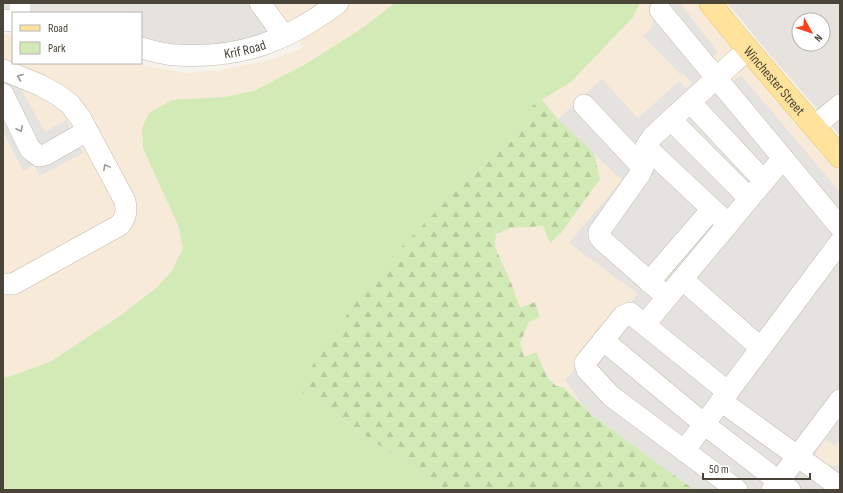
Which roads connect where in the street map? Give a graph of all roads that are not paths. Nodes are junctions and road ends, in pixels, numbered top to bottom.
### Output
1 (260, 3) edge
2 (710, 3) edge
3 (335, 4) edge
4 (660, 10) dead end
5 (284, 36) junction
6 (142, 48) edge
7 (748, 49) junction
8 (3, 70) edge
9 (716, 78) junction
10 (3, 94) edge
11 (690, 102) junction
12 (584, 105) dead end
13 (840, 105) edge
14 (671, 120) junction
15 (814, 127) junction
16 (87, 131) junction
17 (646, 147) junction
18 (840, 157) edge
19 (783, 158) junction
20 (643, 168) junction
21 (764, 181) junction
22 (749, 198) junction
23 (712, 209) junction
24 (728, 224) junction
25 (840, 227) edge
26 (840, 242) edge
27 (682, 279) junction
28 (649, 282) junction
29 (3, 284) edge
30 (667, 297) junction
31 (645, 324) junction
32 (603, 340) junction
33 (761, 348) junction
34 (724, 396) junction
35 (840, 400) edge
36 (704, 424) junction
37 (684, 450) junction
38 (797, 456) junction
39 (727, 487) edge
40 (780, 487) edge
41 (840, 487) edge

1 - 5 street
2 - 7 main road, Winchester Street
3 - 5 street, Krif Road
4 - 9 street
5 - 6 street, Krif Road
7 - 9 street
7 - 15 main road, Winchester Street
16 -> 8 street
9 - 11 street
9 - 19 street
10 -> 16 street
11 - 14 street
11 - 21 street
12 - 20 street
13 - 15 street
14 - 17 street
14 - 22 street
15 - 18 main road, Winchester Street
29 -> 16 street
17 - 20 street
17 - 23 street
19 - 21 street
19 - 25 street
20 - 28 street
21 - 22 street
22 - 24 street
23 - 24 street
23 - 28 street
24 - 27 street
26 - 33 street
27 - 30 street
27 - 33 street
28 - 30 street
30 - 31 street
31 - 32 street
31 - 34 street
32 - 36 street
32 - 37 street
33 - 34 street
34 - 36 street
34 - 38 street
35 - 38 street
36 - 37 street
36 - 40 street
37 - 39 street
38 - 40 street
38 - 41 street

